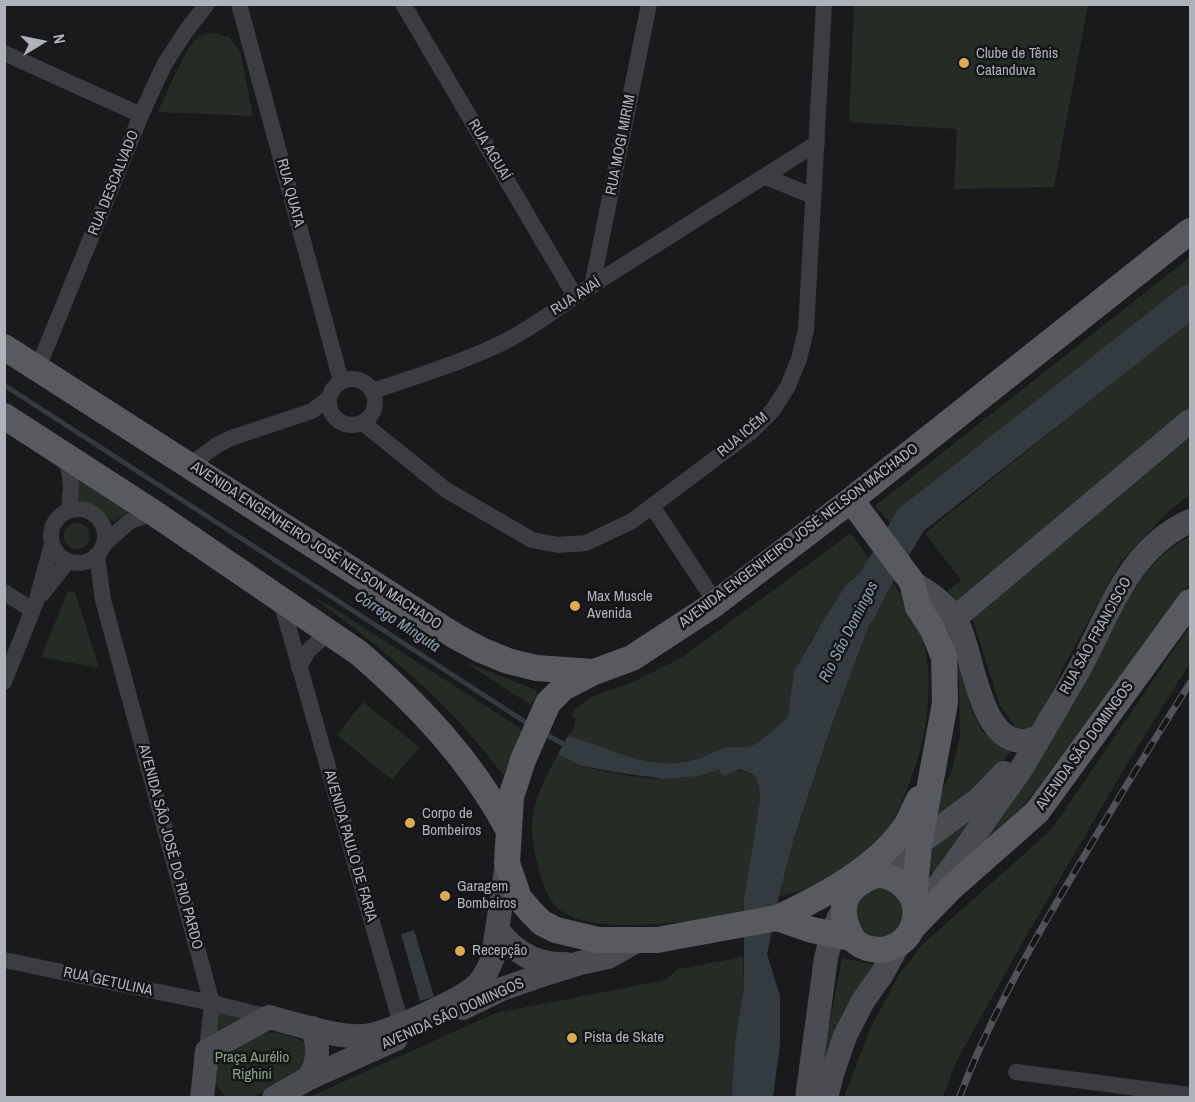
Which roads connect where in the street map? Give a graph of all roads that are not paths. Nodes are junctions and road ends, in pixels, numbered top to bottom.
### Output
1 (207, 4) edge
2 (239, 4) edge
3 (403, 4) edge
4 (649, 4) edge
5 (824, 4) edge
6 (4, 53) edge
7 (141, 116) junction
8 (817, 143) junction
9 (766, 177) junction
10 (813, 196) junction
11 (1191, 231) edge
12 (592, 286) junction
13 (575, 296) junction
14 (4, 347) edge
15 (38, 370) junction
16 (341, 381) junction
17 (373, 391) junction
18 (329, 398) junction
19 (312, 411) junction
20 (4, 416) edge
21 (334, 418) junction
22 (1191, 420) edge
23 (363, 423) junction
24 (67, 456) junction
25 (190, 465) junction
26 (652, 506) junction
27 (69, 510) junction
28 (858, 510) junction
29 (154, 513) junction
30 (1191, 521) edge
31 (52, 544) junction
32 (88, 556) junction
33 (912, 582) junction
34 (4, 592) edge
35 (280, 598) junction
36 (1191, 602) edge
37 (716, 603) junction
38 (35, 605) junction
39 (955, 618) junction
40 (328, 633) junction
41 (299, 667) junction
42 (594, 672) junction
43 (4, 682) edge
44 (1039, 737) junction
45 (930, 777) junction
46 (508, 829) junction
47 (918, 845) junction
48 (507, 863) junction
49 (878, 874) junction
50 (915, 913) junction
51 (777, 918) junction
52 (497, 929) junction
53 (842, 936) junction
54 (647, 941) junction
55 (898, 945) junction
56 (4, 960) edge
57 (580, 963) junction
58 (212, 1003) junction
59 (269, 1017) junction
60 (401, 1024) junction
61 (312, 1028) junction
62 (206, 1062) junction
63 (1016, 1072) dead end
64 (309, 1078) junction
65 (1191, 1095) edge
66 (202, 1098) edge
67 (220, 1098) edge
68 (274, 1098) edge
69 (807, 1098) edge
70 (826, 1098) edge

1 - 7 street, RUA DESCALVADO
2 - 16 street, RUA QUATA
3 - 13 street, RUA AGUAÍ
4 - 12 street, RUA MOGI MIRIM
5 - 8 street, RUA ICÉM
6 - 7 street
7 - 15 street, RUA DESCALVADO
8 - 9 street, RUA AVAÍ
8 - 10 street, RUA ICÉM
9 - 10 street
9 - 12 street, RUA AVAÍ
10 - 26 street, RUA ICÉM
11 - 28 main road, AVENIDA ENGENHEIRO JOSÉ NELSON MACHADO
12 - 13 street, RUA AVAÍ
13 - 17 street, RUA AVAÍ
14 - 15 main road, AVENIDA ENGENHEIRO JOSÉ NELSON MACHADO
15 - 25 main road, AVENIDA ENGENHEIRO JOSÉ NELSON MACHADO
16 - 17 street
16 - 18 street
17 - 23 street
18 - 19 street
18 - 21 street
19 - 21 street
19 - 25 street
20 - 24 main road
21 - 23 street
22 - 39 main road
23 - 26 street, RUA ICÉM
24 - 27 street
24 - 29 main road
25 - 42 main road, AVENIDA ENGENHEIRO JOSÉ NELSON MACHADO
26 - 37 street
27 - 31 street
27 - 32 street
28 - 33 main road
28 - 37 main road, AVENIDA ENGENHEIRO JOSÉ NELSON MACHADO
29 - 32 street
29 - 35 main road
30 - 44 main road, RUA SÃO FRANCISCO
31 - 32 street
31 - 38 street
32 - 38 street
32 - 58 street, AVENIDA SÃO JOSÉ DO RIO PARDO
33 - 39 main road
33 - 45 main road
34 - 38 street
35 - 40 main road
35 - 41 street, AVENIDA PAULO DE FARIA
36 - 50 main road, AVENIDA SÃO DOMINGOS
37 - 42 main road, AVENIDA ENGENHEIRO JOSÉ NELSON MACHADO
38 - 43 street
39 - 44 main road
40 - 41 street
40 - 46 main road
41 - 60 street, AVENIDA PAULO DE FARIA
42 - 46 main road
44 - 47 main road, RUA SÃO FRANCISCO
44 - 50 main road, RUA SÃO FRANCISCO
45 - 47 main road
45 - 51 main road
46 - 48 main road
47 - 49 main road, RUA SÃO FRANCISCO
47 - 50 main road
48 - 52 main road, AVENIDA SÃO DOMINGOS
48 - 54 main road
49 - 50 main road
49 - 53 main road
50 - 55 main road
51 - 53 main road
51 - 54 main road
52 - 57 main road
52 - 60 main road, AVENIDA SÃO DOMINGOS
53 - 55 main road
53 - 69 main road
54 - 57 main road, AVENIDA SÃO DOMINGOS
55 - 70 main road
56 - 58 street, RUA GETULINA
57 - 64 main road, AVENIDA SÃO DOMINGOS
58 - 59 street, AVENIDA SÃO DOMINGOS
58 - 62 street, AVENIDA SÃO JOSÉ DO RIO PARDO
59 - 61 main road, AVENIDA SÃO DOMINGOS
59 - 62 main road
60 - 61 main road, AVENIDA SÃO DOMINGOS
61 - 64 main road
62 - 66 main road, AVENIDA SÃO JOSÉ DO RIO PARDO
62 - 67 main road
63 - 65 street
64 - 68 main road, AVENIDA SÃO DOMINGOS

